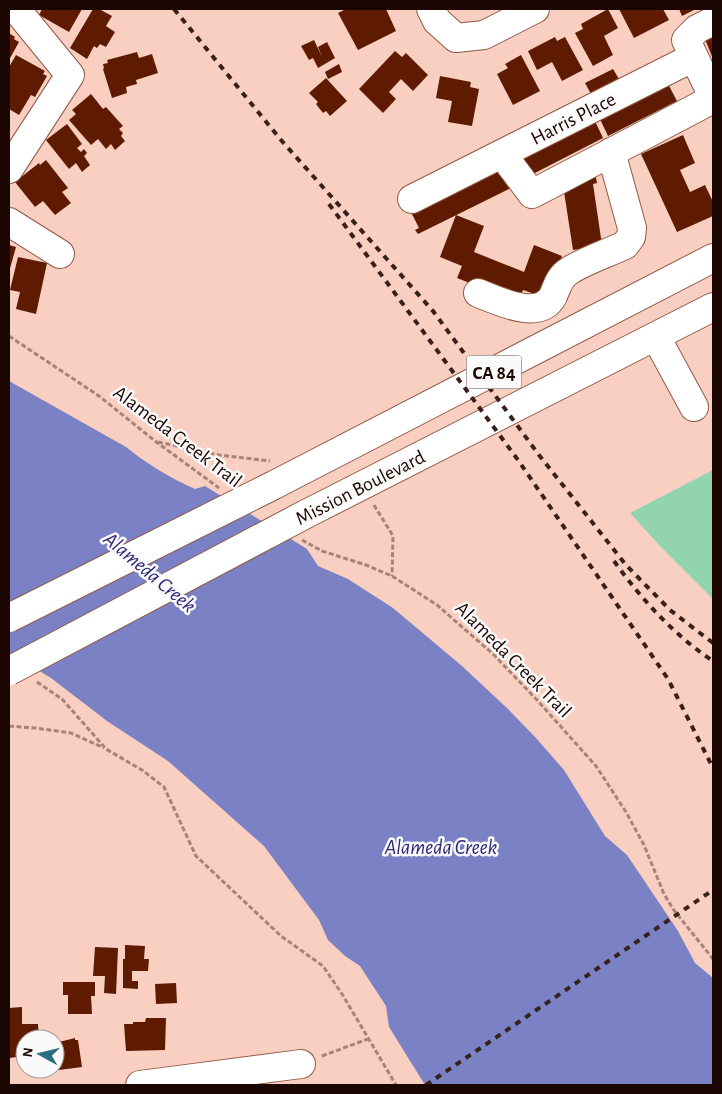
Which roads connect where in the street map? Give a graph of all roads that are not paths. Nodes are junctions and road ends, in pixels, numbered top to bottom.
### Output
1 (16, 9) edge
2 (431, 9) edge
3 (534, 9) edge
4 (713, 21) edge
5 (694, 56) junction
6 (713, 98) edge
7 (611, 152) junction
8 (502, 154) junction
9 (9, 169) edge
10 (412, 199) dead end
11 (9, 222) edge
12 (60, 254) dead end
13 (713, 258) edge
14 (478, 294) dead end
15 (713, 307) edge
16 (656, 337) junction
17 (694, 407) dead end
18 (9, 618) edge
19 (9, 671) edge
20 (301, 1064) road end
21 (140, 1085) edge

1 - 9 main road
2 - 3 main road
4 - 5 main road
5 - 6 main road
5 - 8 main road, Harris Place
6 - 7 main road
7 - 8 main road
7 - 14 main road
8 - 10 main road, Harris Place
11 - 12 main road
13 - 18 main road, Mission Boulevard / CA 84, bridge
15 - 16 main road, Mission Boulevard / CA 84
16 - 17 main road
16 - 19 main road, Mission Boulevard / CA 84, bridge
20 - 21 main road

